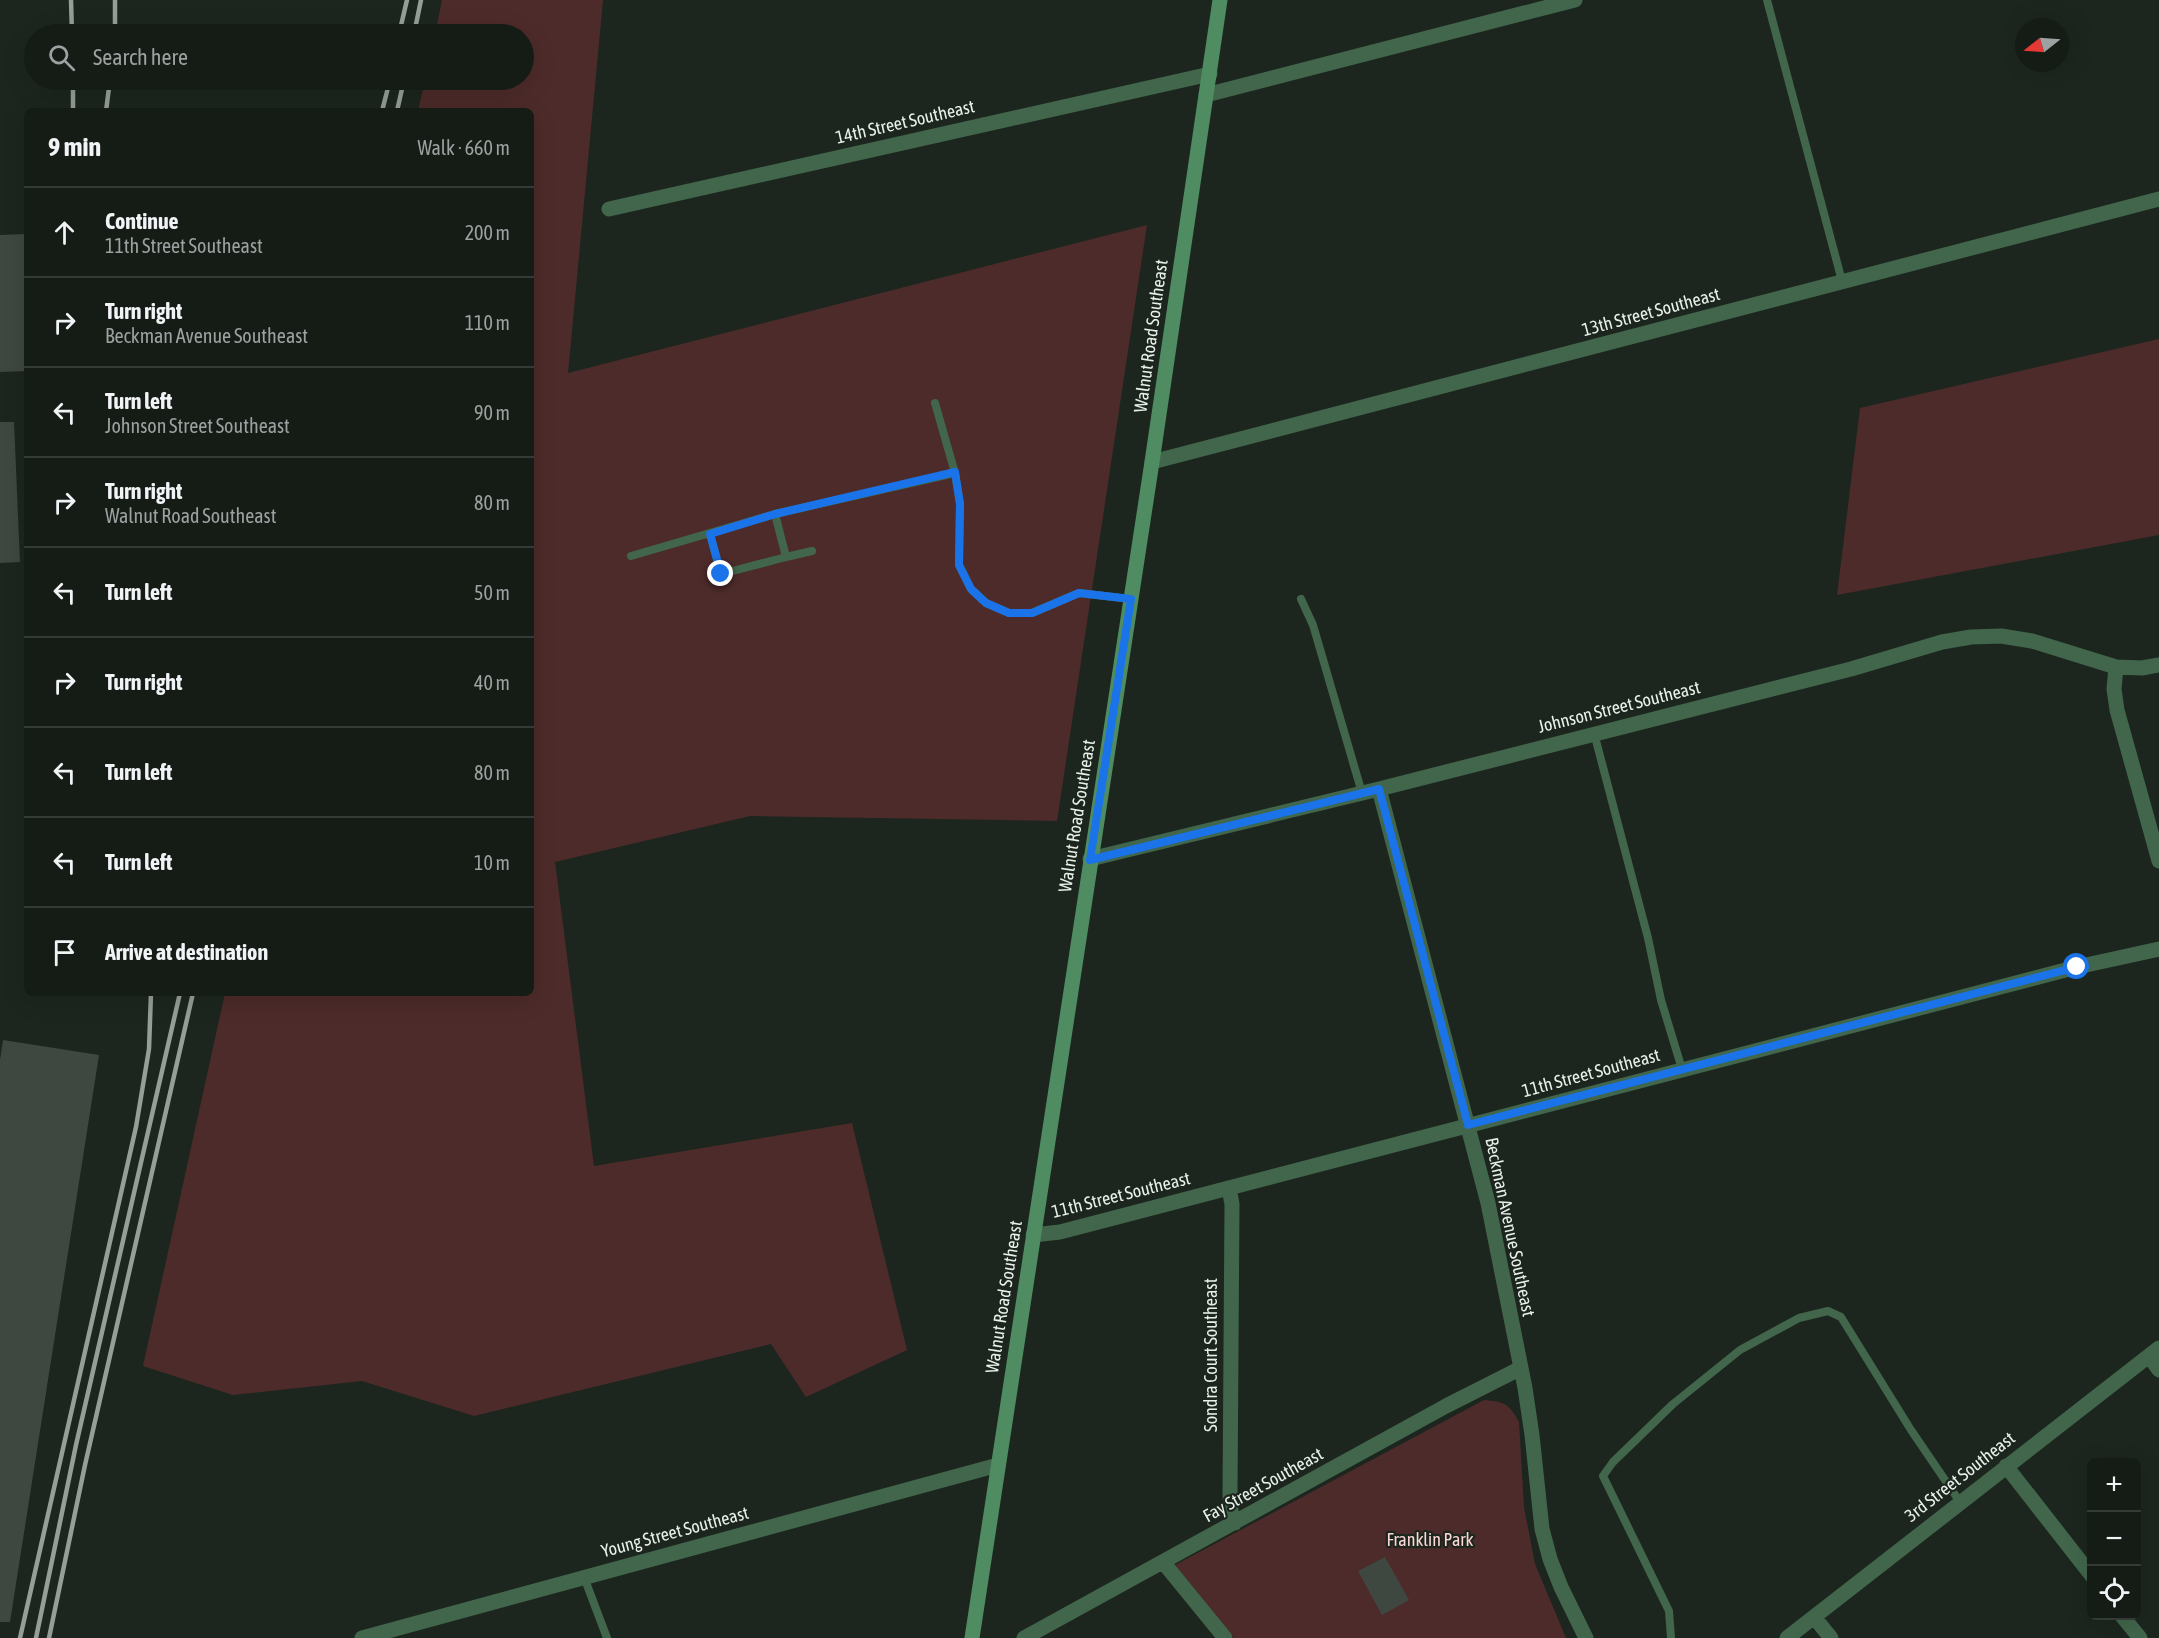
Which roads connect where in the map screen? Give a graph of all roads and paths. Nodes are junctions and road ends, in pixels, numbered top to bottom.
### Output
1 (1220, 0) edge
2 (1575, 0) edge
3 (1767, 0) edge
4 (1210, 74) junction
5 (1206, 94) junction
6 (2159, 199) edge
7 (609, 209) dead end
8 (1842, 280) junction
9 (935, 403) dead end
10 (1152, 462) junction
11 (955, 472) junction
12 (775, 514) junction
13 (710, 534) junction
14 (812, 551) dead end
15 (631, 556) dead end
16 (786, 557) junction
17 (1131, 599) junction
18 (1301, 599) dead end
19 (2159, 665) edge
20 (2116, 667) junction
21 (1594, 733) junction
22 (1379, 789) junction
23 (1362, 793) junction
24 (1090, 860) junction
25 (2159, 861) edge
26 (2159, 949) edge
27 (1682, 1070) junction
28 (1468, 1125) junction
29 (1229, 1188) junction
30 (1033, 1235) junction
31 (2154, 1352) edge
32 (1521, 1368) junction
33 (2159, 1370) edge
34 (998, 1465) junction
35 (2006, 1466) junction
36 (1960, 1502) junction
37 (1235, 1523) junction
38 (1163, 1562) junction
39 (2087, 1571) edge
40 (584, 1578) junction
41 (1814, 1617) junction
42 (2125, 1620) edge
43 (362, 1638) edge
44 (607, 1638) edge
45 (972, 1638) edge
46 (1024, 1638) edge
47 (1225, 1638) edge
48 (1586, 1638) edge
49 (1671, 1638) edge
50 (1787, 1638) edge
51 (1831, 1638) edge
52 (2140, 1638) edge

1 - 4 main road, Walnut Road Southeast
2 - 5 street
3 - 8 lane
4 - 5 main road, Walnut Road Southeast
4 - 7 street, 14th Street Southeast
5 - 10 main road, Walnut Road Southeast
6 - 8 street, 13th Street Southeast
8 - 10 street, 13th Street Southeast
9 - 11 lane
10 - 17 main road, Walnut Road Southeast
11 - 12 lane
11 - 17 lane
12 - 13 lane
12 - 16 lane
13 - 15 lane
13 - 16 lane
14 - 16 lane
17 - 24 main road, Walnut Road Southeast
18 - 23 lane
19 - 20 street, Johnson Street Southeast
20 - 21 street, Johnson Street Southeast
20 - 25 street
21 - 22 street, Johnson Street Southeast
21 - 27 lane
22 - 23 street, Johnson Street Southeast
22 - 28 street, Beckman Avenue Southeast
23 - 24 street, Johnson Street Southeast
24 - 30 main road, Walnut Road Southeast
26 - 27 street, 11th Street Southeast
27 - 28 street, 11th Street Southeast
28 - 29 street, 11th Street Southeast
28 - 32 street, Beckman Avenue Southeast
29 - 30 street, 11th Street Southeast
29 - 37 street, Sondra Court Southeast
30 - 34 main road, Walnut Road Southeast
31 - 33 street
31 - 35 street, 3rd Street Southeast
32 - 37 street, Fay Street Southeast
32 - 48 street, Beckman Avenue Southeast
34 - 40 street, Young Street Southeast
34 - 45 main road, Walnut Road Southeast
35 - 36 street, 3rd Street Southeast
35 - 39 street
36 - 41 street, 3rd Street Southeast
36 - 49 lane
37 - 38 street, Fay Street Southeast
38 - 46 street, Fay Street Southeast
38 - 47 street
40 - 43 street, Young Street Southeast
40 - 44 lane
41 - 50 street, 3rd Street Southeast
41 - 51 street
42 - 52 street

